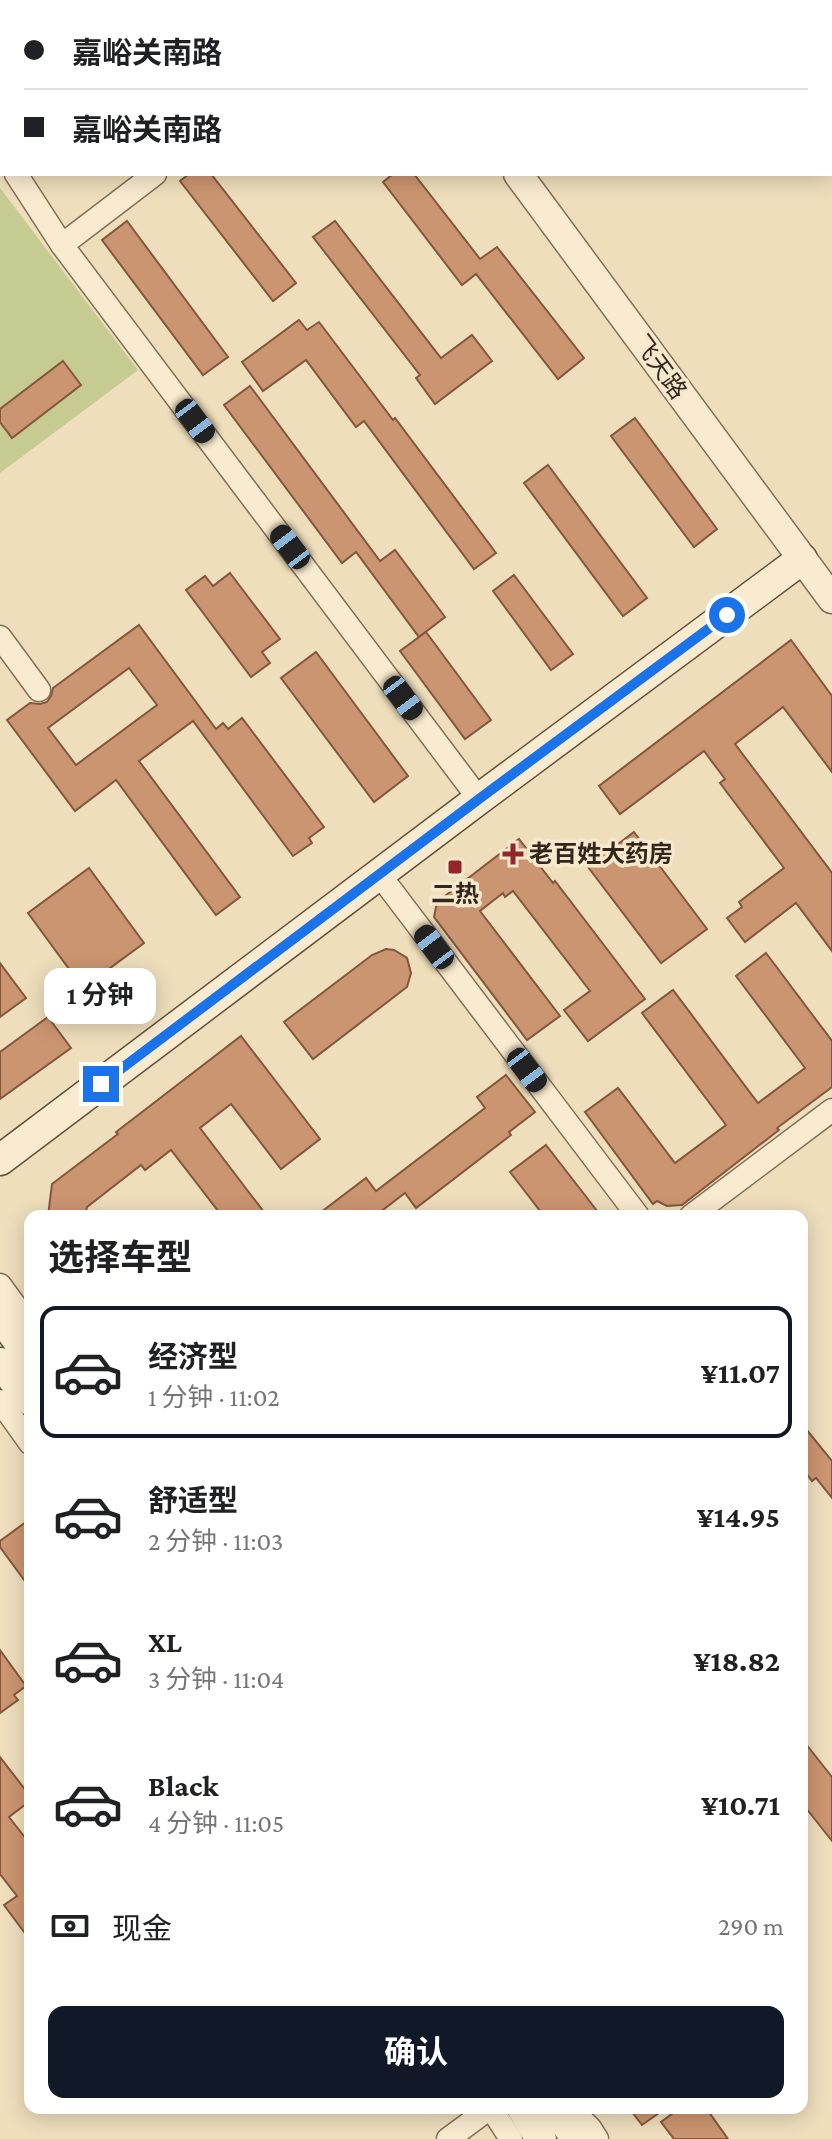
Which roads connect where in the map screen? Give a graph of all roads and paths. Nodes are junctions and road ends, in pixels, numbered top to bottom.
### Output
1 (17, 176) edge
2 (152, 176) edge
3 (519, 176) edge
4 (62, 245) junction
5 (802, 559) junction
6 (832, 599) edge
7 (0, 637) edge
8 (39, 690) dead end
9 (479, 799) junction
10 (379, 874) junction
11 (832, 1110) edge
12 (0, 1160) edge
13 (633, 1210) edge
14 (699, 1210) edge
15 (0, 1285) edge
16 (0, 1315) edge
17 (24, 1318) edge
18 (24, 1349) edge
19 (0, 1363) edge
20 (24, 1393) edge
21 (0, 1401) edge
22 (24, 1435) edge
23 (482, 2114) edge
24 (494, 2114) edge
25 (526, 2114) edge
26 (560, 2114) edge
27 (576, 2114) edge
28 (448, 2139) edge
29 (511, 2139) edge
30 (541, 2139) edge
31 (576, 2139) edge
32 (597, 2139) edge

1 - 4 street
2 - 4 street
3 - 5 street, 飞天路
4 - 9 street
5 - 6 street, 飞天路
5 - 9 main road
7 - 8 street
9 - 10 main road
10 - 12 main road
10 - 13 street
11 - 14 street
15 - 17 street
16 - 18 main road
19 - 20 main road
21 - 22 street
23 - 28 street
24 - 29 street
25 - 30 main road
26 - 31 main road
27 - 32 street

